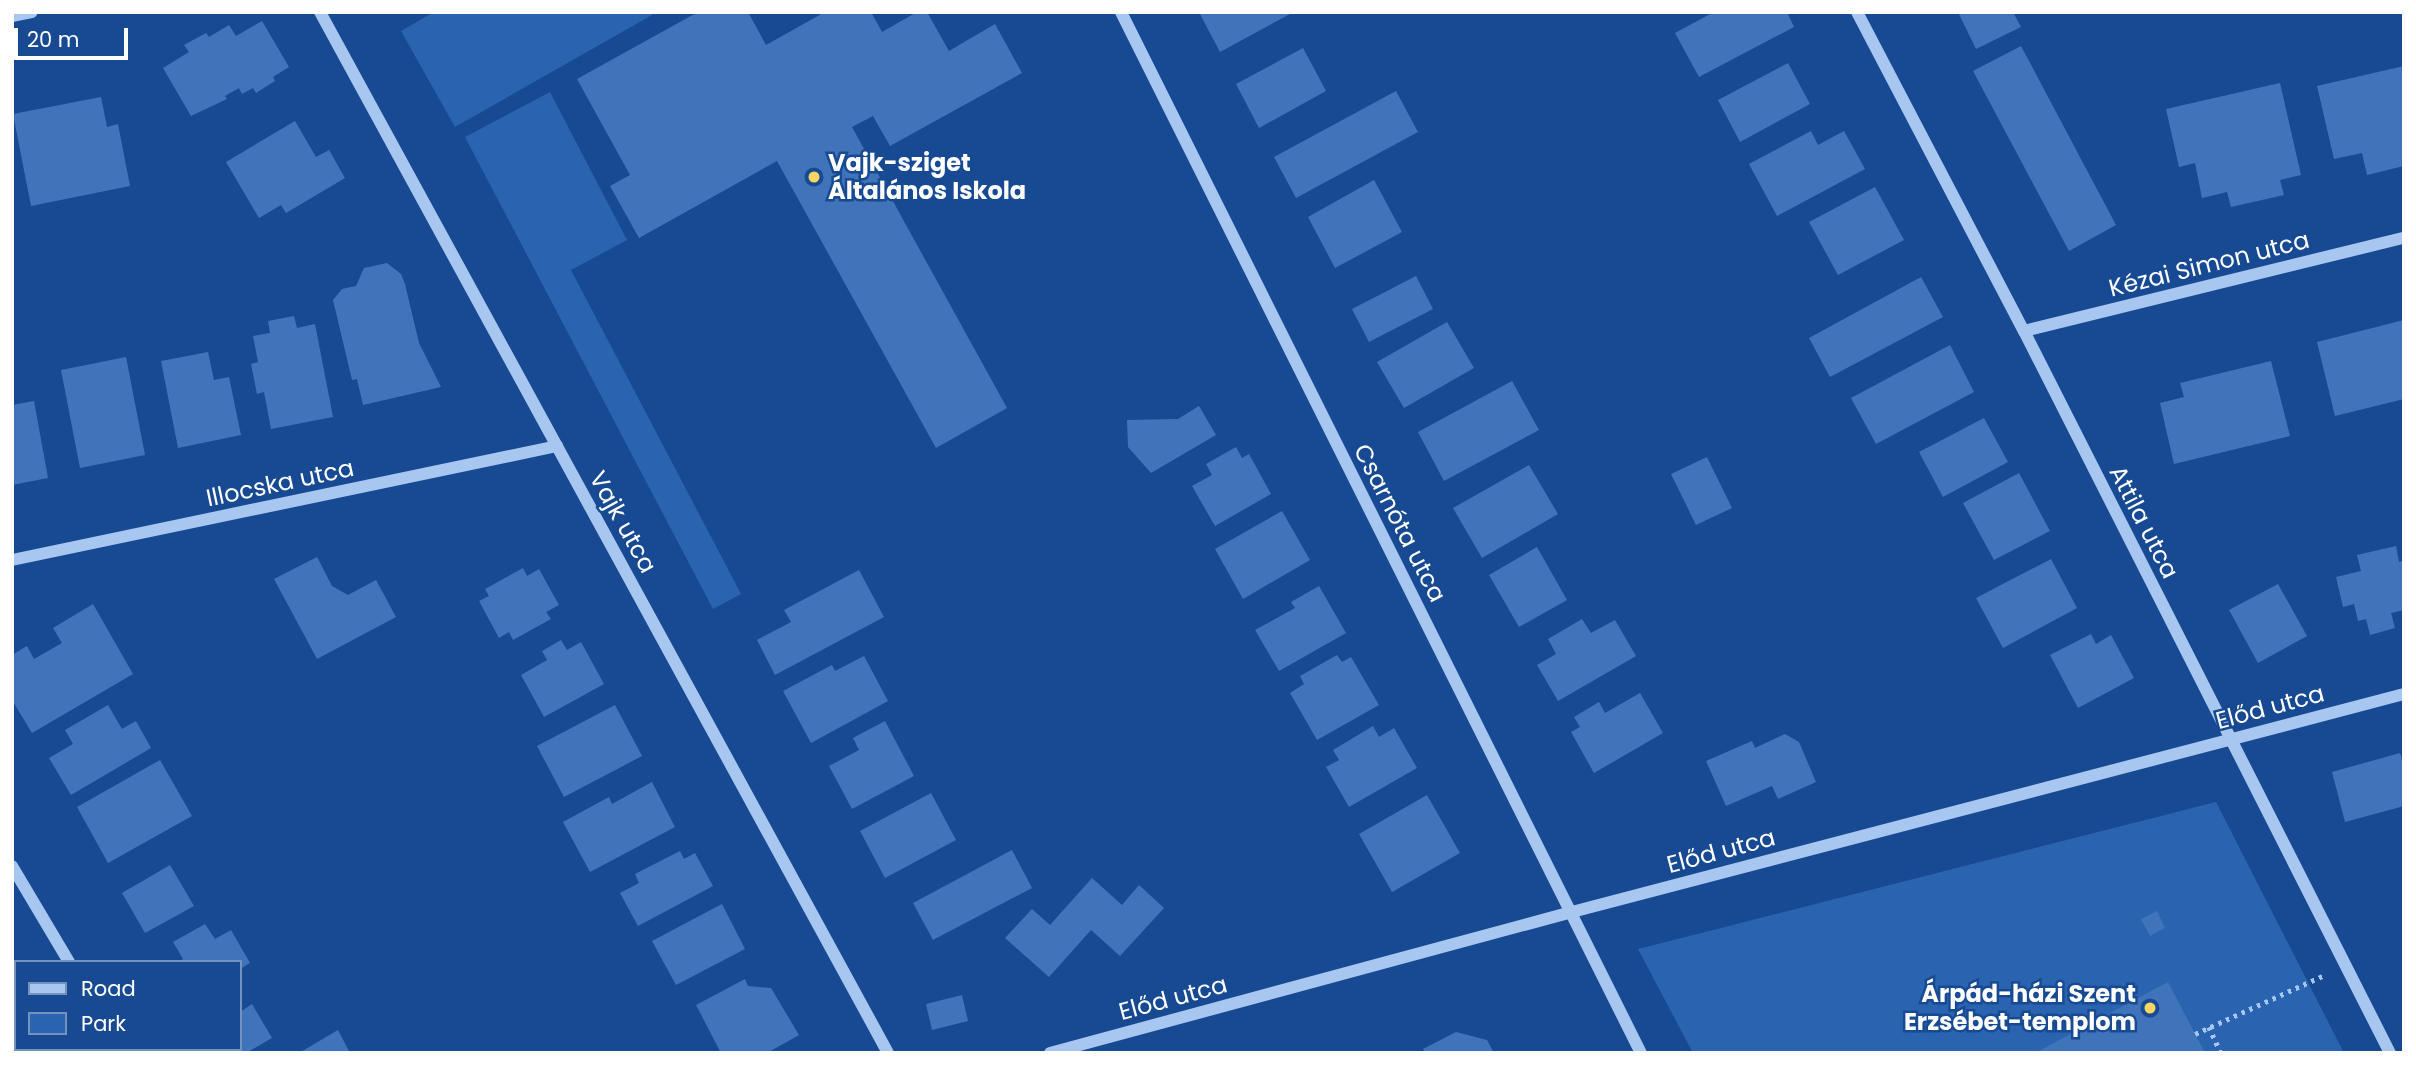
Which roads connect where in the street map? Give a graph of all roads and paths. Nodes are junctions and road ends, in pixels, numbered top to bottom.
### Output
1 (32, 12) edge
2 (320, 12) edge
3 (1121, 12) edge
4 (1857, 12) edge
5 (12, 16) edge
6 (2404, 237) edge
7 (2024, 331) junction
8 (557, 446) junction
9 (12, 561) edge
10 (2404, 694) edge
11 (2229, 740) junction
12 (12, 866) edge
13 (1572, 912) junction
14 (68, 960) edge
15 (2346, 966) junction
16 (2208, 1027) junction
17 (2195, 1034) dead end
18 (888, 1053) edge
19 (1050, 1053) edge
20 (1642, 1053) edge
21 (2221, 1053) edge
22 (2390, 1053) edge

1 - 5 street
2 - 8 street, Vajk utca
3 - 13 street, Csarnóta utca
4 - 7 street, Attila utca
6 - 7 street, Kézai Simon utca
7 - 11 street, Attila utca
8 - 9 street, Illocska utca
8 - 18 street, Vajk utca
10 - 11 street, Előd utca
11 - 13 street, Előd utca
11 - 15 street, Attila utca
12 - 14 street
13 - 19 street, Előd utca
13 - 20 street, Csarnóta utca
15 - 16 path
15 - 22 street, Attila utca
16 - 17 path
16 - 21 path

